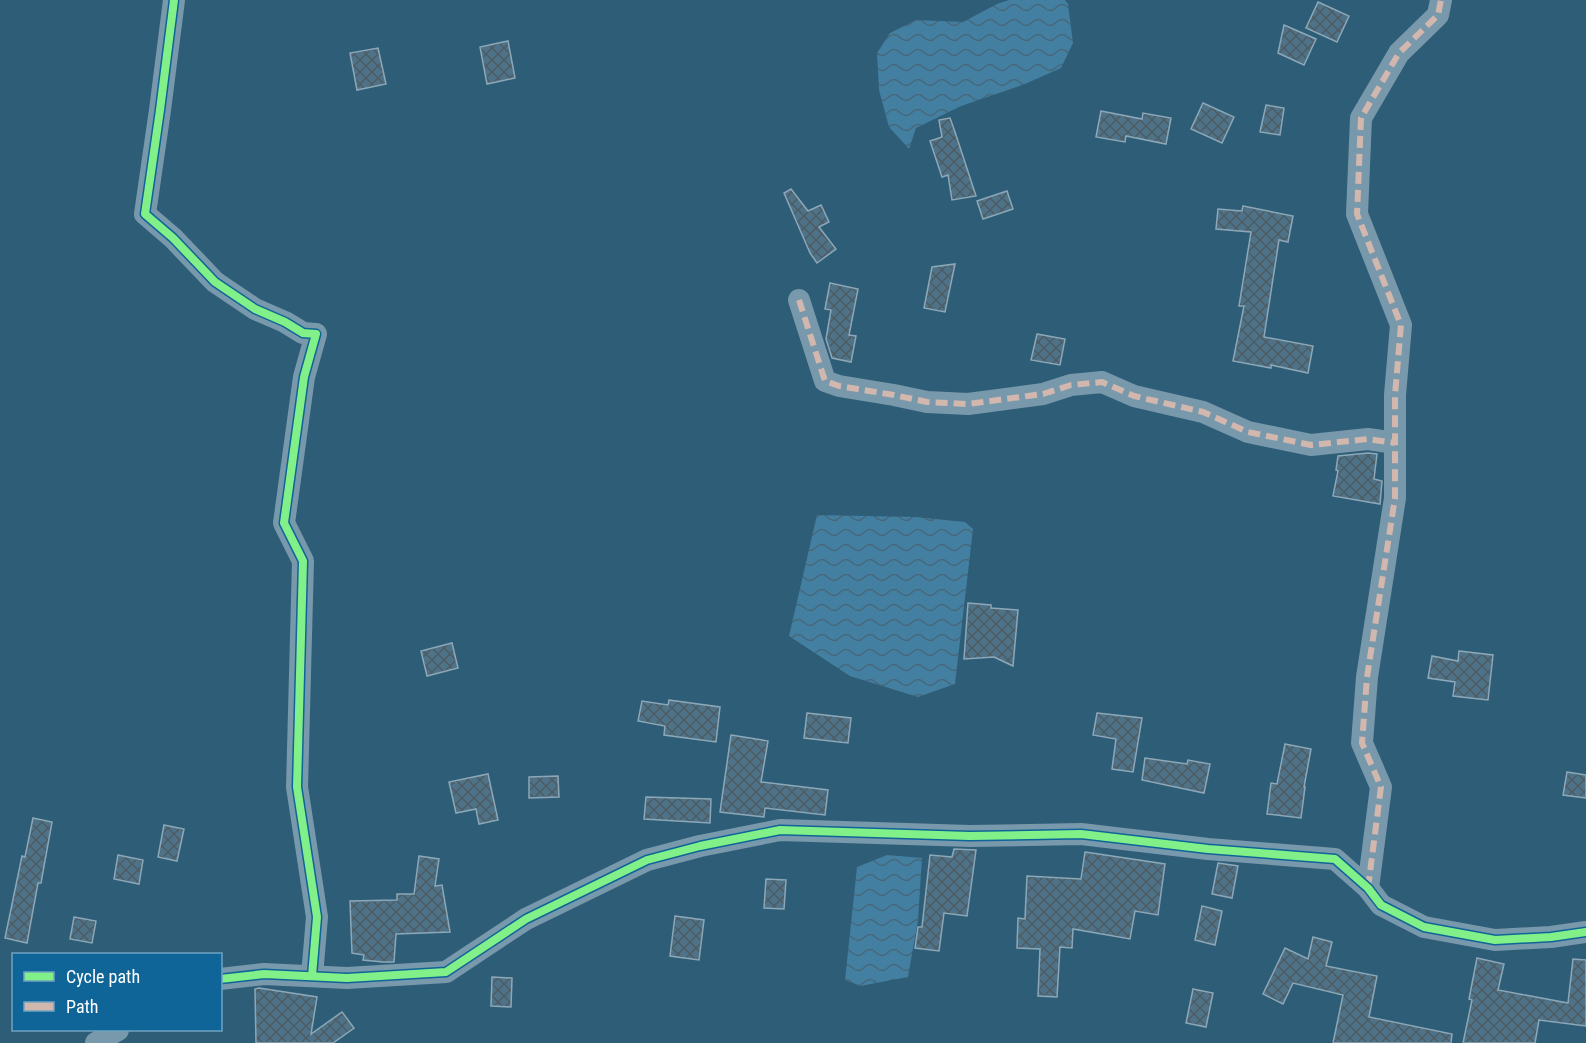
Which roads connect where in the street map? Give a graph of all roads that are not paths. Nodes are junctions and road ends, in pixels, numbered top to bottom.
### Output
1 (174, 0) edge
2 (1441, 0) edge
3 (799, 300) dead end
4 (1395, 443) junction
5 (1368, 888) junction
6 (1586, 932) edge
7 (312, 976) junction
8 (222, 979) edge
9 (115, 1031) edge
10 (96, 1043) edge

1 - 7 street
2 - 4 street
3 - 4 street
4 - 5 street
5 - 6 street
5 - 7 street
7 - 8 street
9 - 10 street

